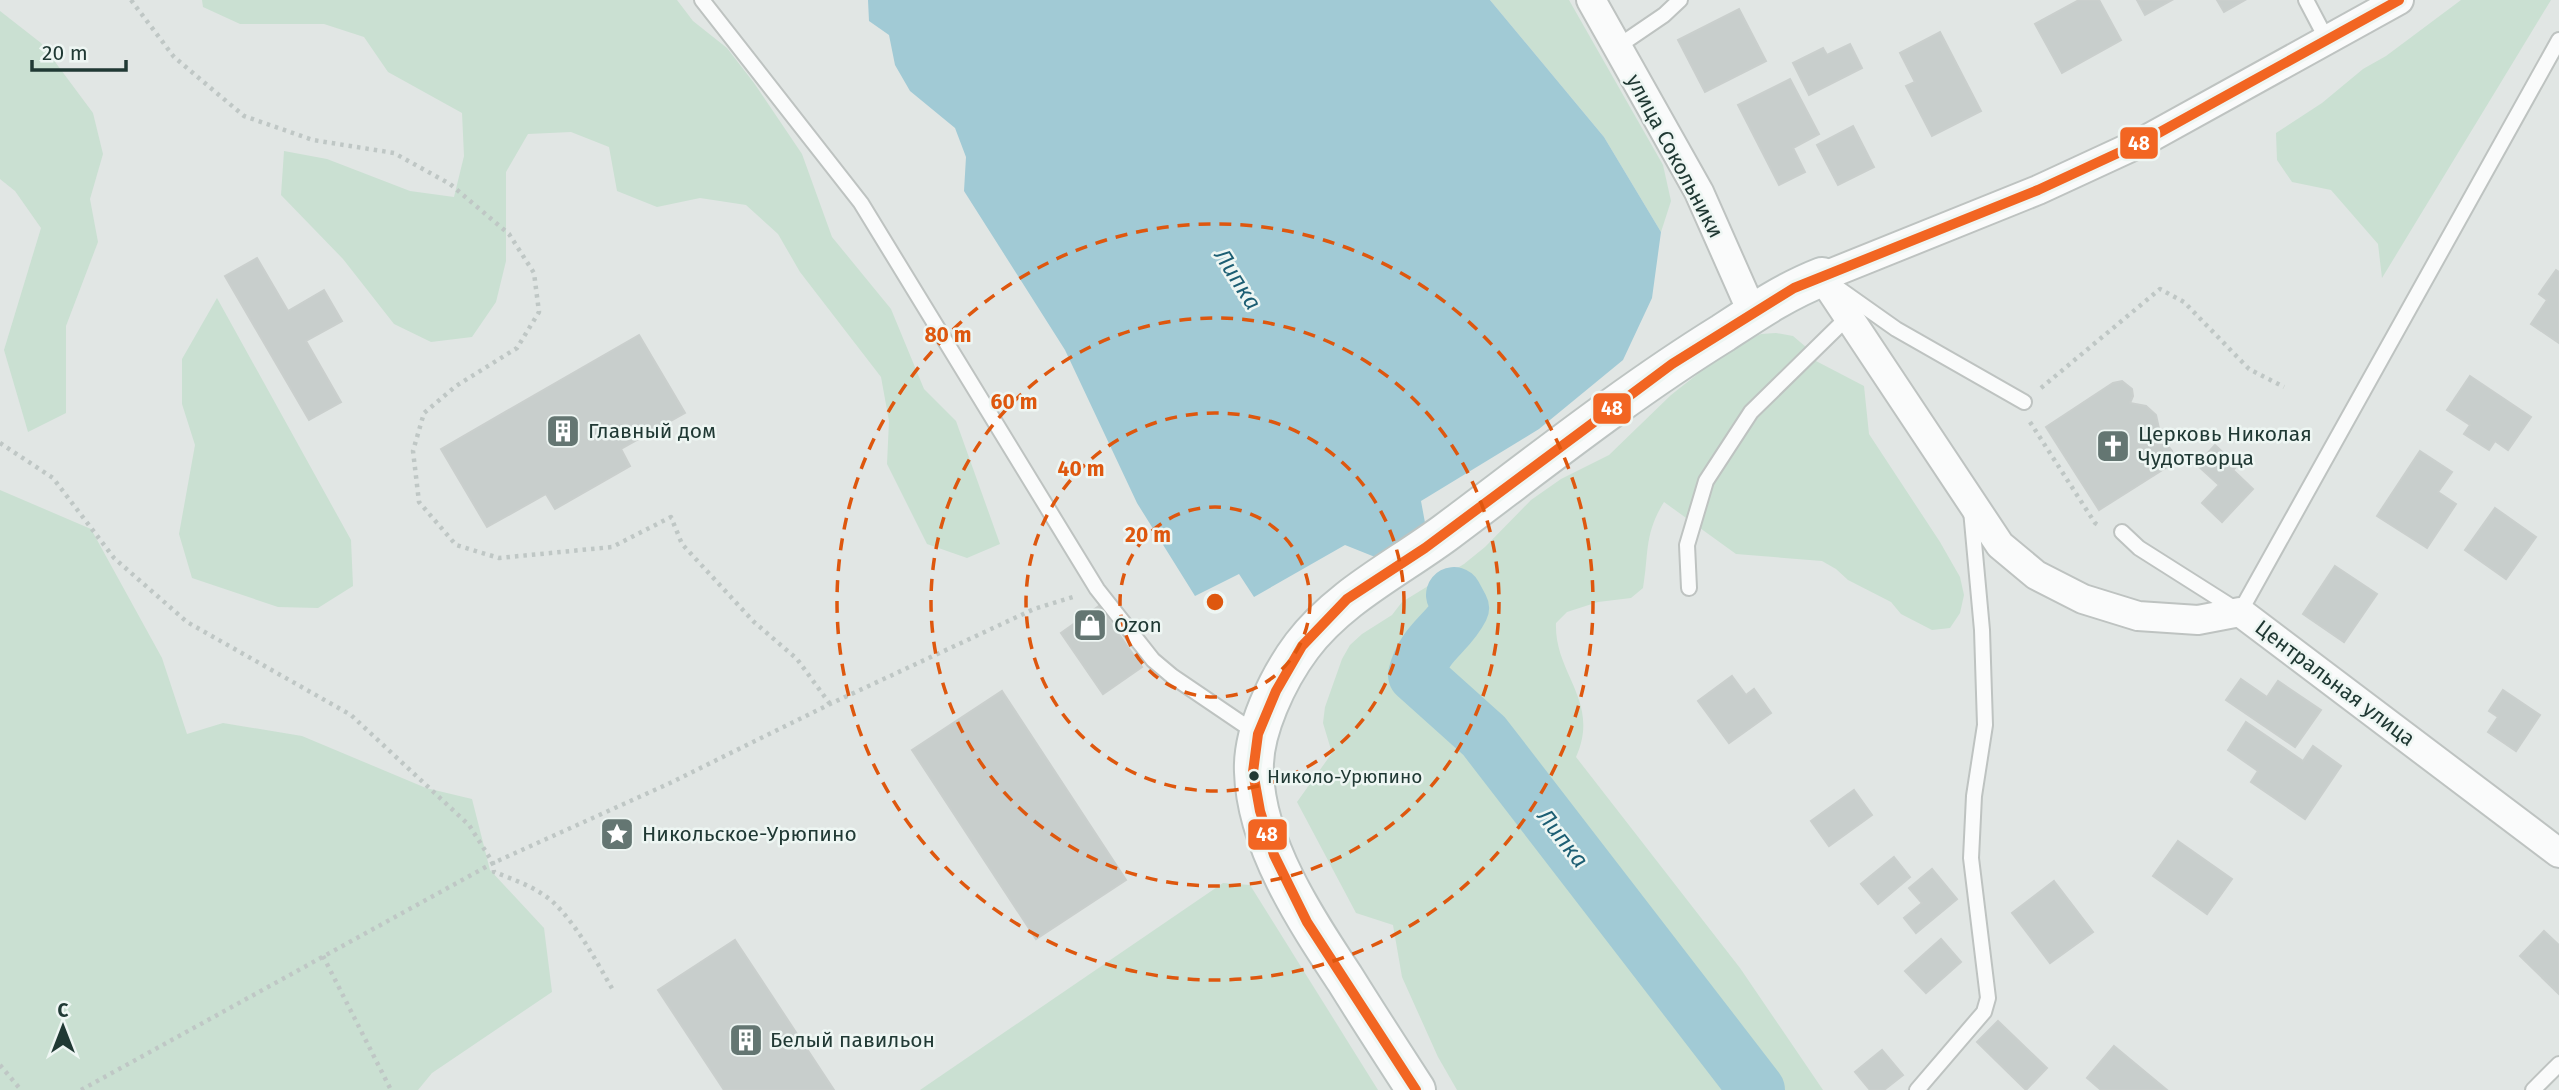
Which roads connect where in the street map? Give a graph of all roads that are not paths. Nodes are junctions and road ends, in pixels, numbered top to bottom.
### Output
1 (702, 0) edge
2 (1591, 0) edge
3 (1681, 0) edge
4 (2306, 0) edge
5 (2399, 0) edge
6 (2328, 40) junction
7 (2559, 40) edge
8 (1617, 47) junction
9 (1822, 277) junction
10 (1752, 314) junction
11 (1848, 317) junction
12 (2024, 402) road end
13 (1970, 502) junction
14 (2122, 532) road end
15 (1689, 588) dead end
16 (2240, 611) junction
17 (1258, 734) junction
18 (2559, 853) edge
19 (2559, 1064) edge
20 (1416, 1090) edge
21 (1917, 1090) edge
22 (2533, 1090) edge

1 - 17 lane
2 - 8 street, улица Сокольники
3 - 8 lane
4 - 6 lane
5 - 6 street
6 - 9 street
7 - 16 lane
8 - 10 street, улица Сокольники
9 - 10 street
9 - 11 street, Центральная улица
9 - 12 lane
10 - 17 street
11 - 13 street, Центральная улица
11 - 15 lane
13 - 16 street, Центральная улица
13 - 21 lane
14 - 16 lane
16 - 18 street, Центральная улица
17 - 20 street
19 - 22 lane

